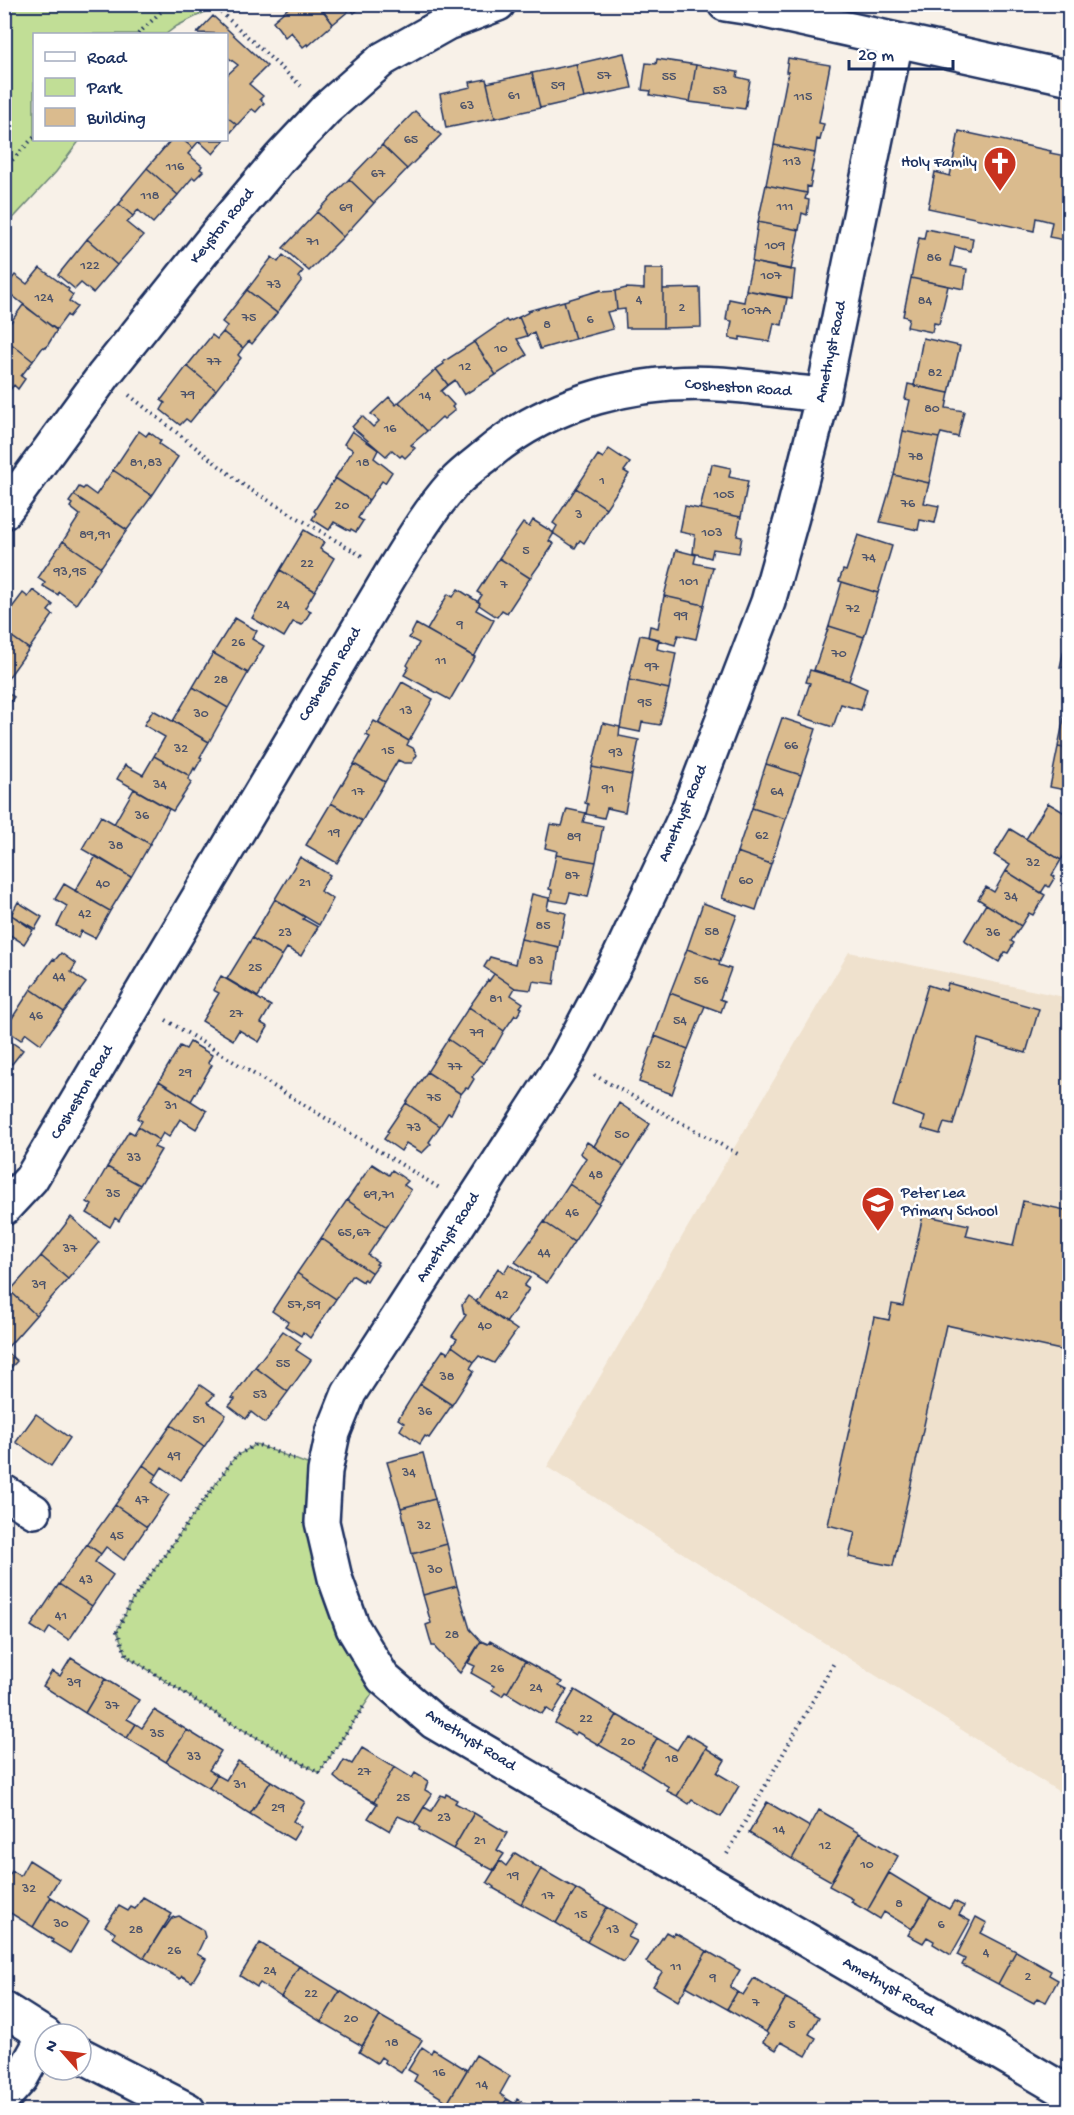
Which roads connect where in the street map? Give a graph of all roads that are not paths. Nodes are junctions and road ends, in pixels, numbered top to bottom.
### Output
1 (498, 4) edge
2 (725, 4) edge
3 (896, 41) junction
4 (1070, 78) edge
5 (823, 395) junction
6 (4, 513) edge
7 (4, 1208) edge
8 (4, 1492) edge
9 (34, 1511) dead end
10 (4, 2009) edge
11 (33, 2027) edge
12 (33, 2056) edge
13 (93, 2061) edge
14 (1070, 2094) edge
15 (4, 2097) edge
16 (188, 2110) edge

1 - 6 street, Keyston Road
2 - 3 street
3 - 4 street
3 - 5 street, Amethyst Road
5 - 7 street, Cosheston Road
5 - 14 street, Amethyst Road
8 - 9 street
10 - 11 street
12 - 15 street
13 - 16 street

